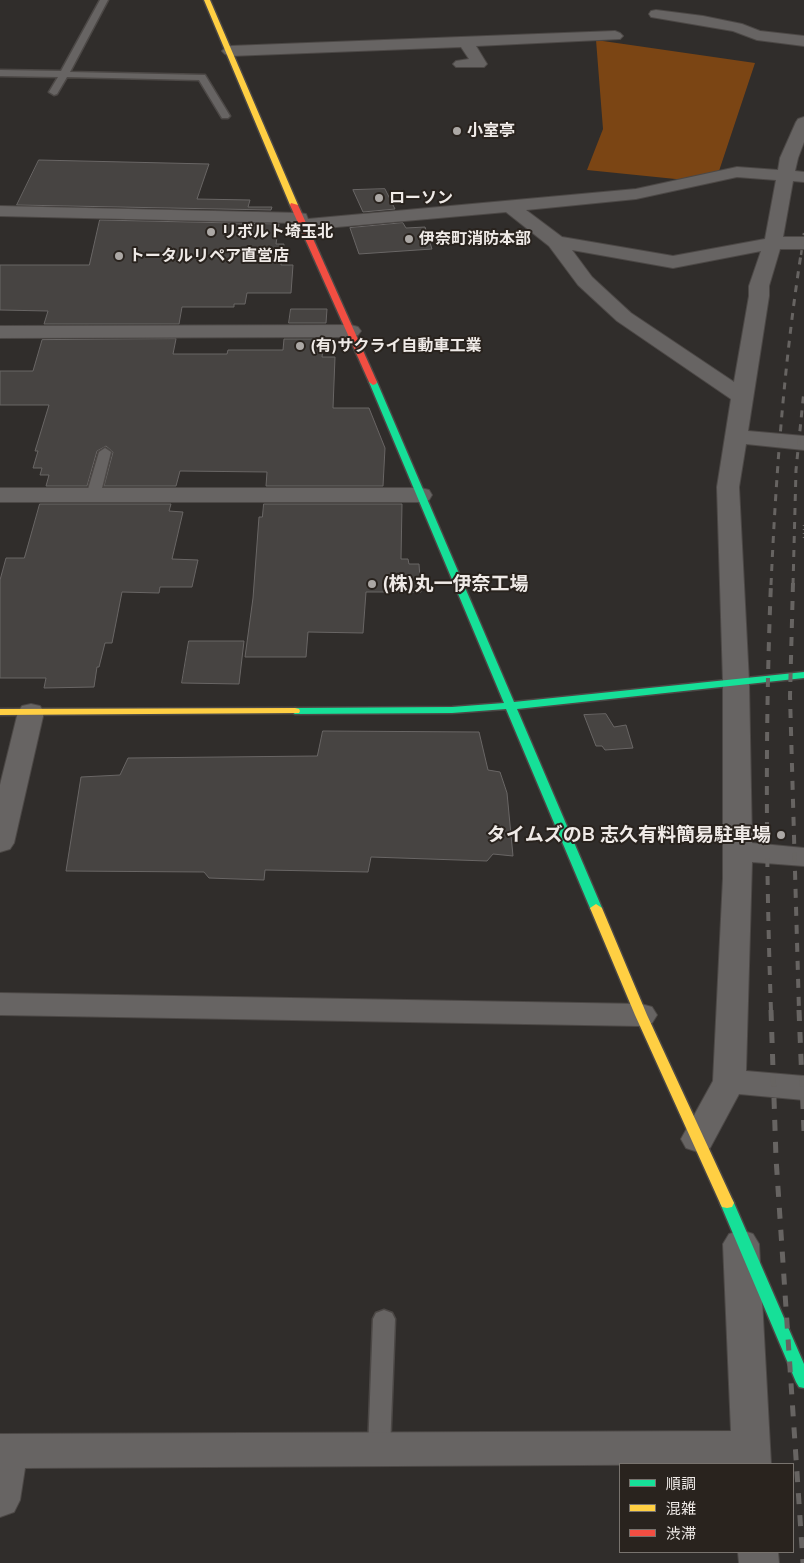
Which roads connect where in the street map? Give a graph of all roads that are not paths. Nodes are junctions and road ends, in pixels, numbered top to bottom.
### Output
1 (104, 0) edge
2 (207, 0) edge
3 (673, 0) edge
4 (656, 14) junction
5 (643, 26) dead end
6 (615, 36) dead end
7 (804, 41) edge
8 (466, 42) junction
9 (230, 51) junction
10 (461, 64) dead end
11 (0, 73) edge
12 (63, 76) junction
13 (54, 92) dead end
14 (225, 116) dead end
15 (804, 122) edge
16 (794, 176) edge
17 (511, 207) junction
18 (0, 212) edge
19 (302, 222) junction
20 (556, 242) junction
21 (804, 243) edge
22 (773, 244) junction
23 (352, 331) junction
24 (0, 332) edge
25 (742, 397) junction
26 (736, 436) junction
27 (804, 443) edge
28 (105, 452) dead end
29 (0, 495) edge
30 (421, 495) junction
31 (93, 496) junction
32 (804, 675) edge
33 (736, 682) junction
34 (510, 706) junction
35 (0, 712) edge
36 (31, 712) junction
37 (0, 843) edge
38 (738, 850) junction
39 (804, 857) edge
40 (0, 1004) edge
41 (641, 1015) junction
42 (729, 1081) junction
43 (804, 1088) edge
44 (698, 1139) junction
45 (740, 1232) junction
46 (384, 1318) dead end
47 (804, 1382) edge
48 (379, 1450) junction
49 (4, 1451) edge
50 (752, 1456) edge
51 (0, 1500) edge

1 - 12 lane
2 - 9 street
3 - 4 street
4 - 5 street
4 - 7 street
6 - 8 street
8 - 9 street
8 - 10 street
9 - 19 street
11 - 12 lane
12 - 13 lane
12 - 14 lane
15 - 16 street
16 - 17 street
16 - 22 street
17 - 19 street
17 - 20 street
18 - 19 street
19 - 23 street
20 - 22 street
20 - 25 street
21 - 22 street
22 - 25 street
23 - 24 street
23 - 30 street
25 - 26 street
26 - 27 street
26 - 33 street
28 - 31 lane
29 - 31 street
30 - 31 street
30 - 34 street
32 - 33 street
33 - 34 street
33 - 38 street
34 - 36 street
34 - 41 street
35 - 36 street
36 - 37 street
38 - 39 street
38 - 42 street
40 - 41 street
41 - 44 street
42 - 43 street
42 - 44 street
44 - 45 street
45 - 47 street
45 - 50 street
46 - 48 lane
48 - 49 street
48 - 50 street
49 - 51 street

